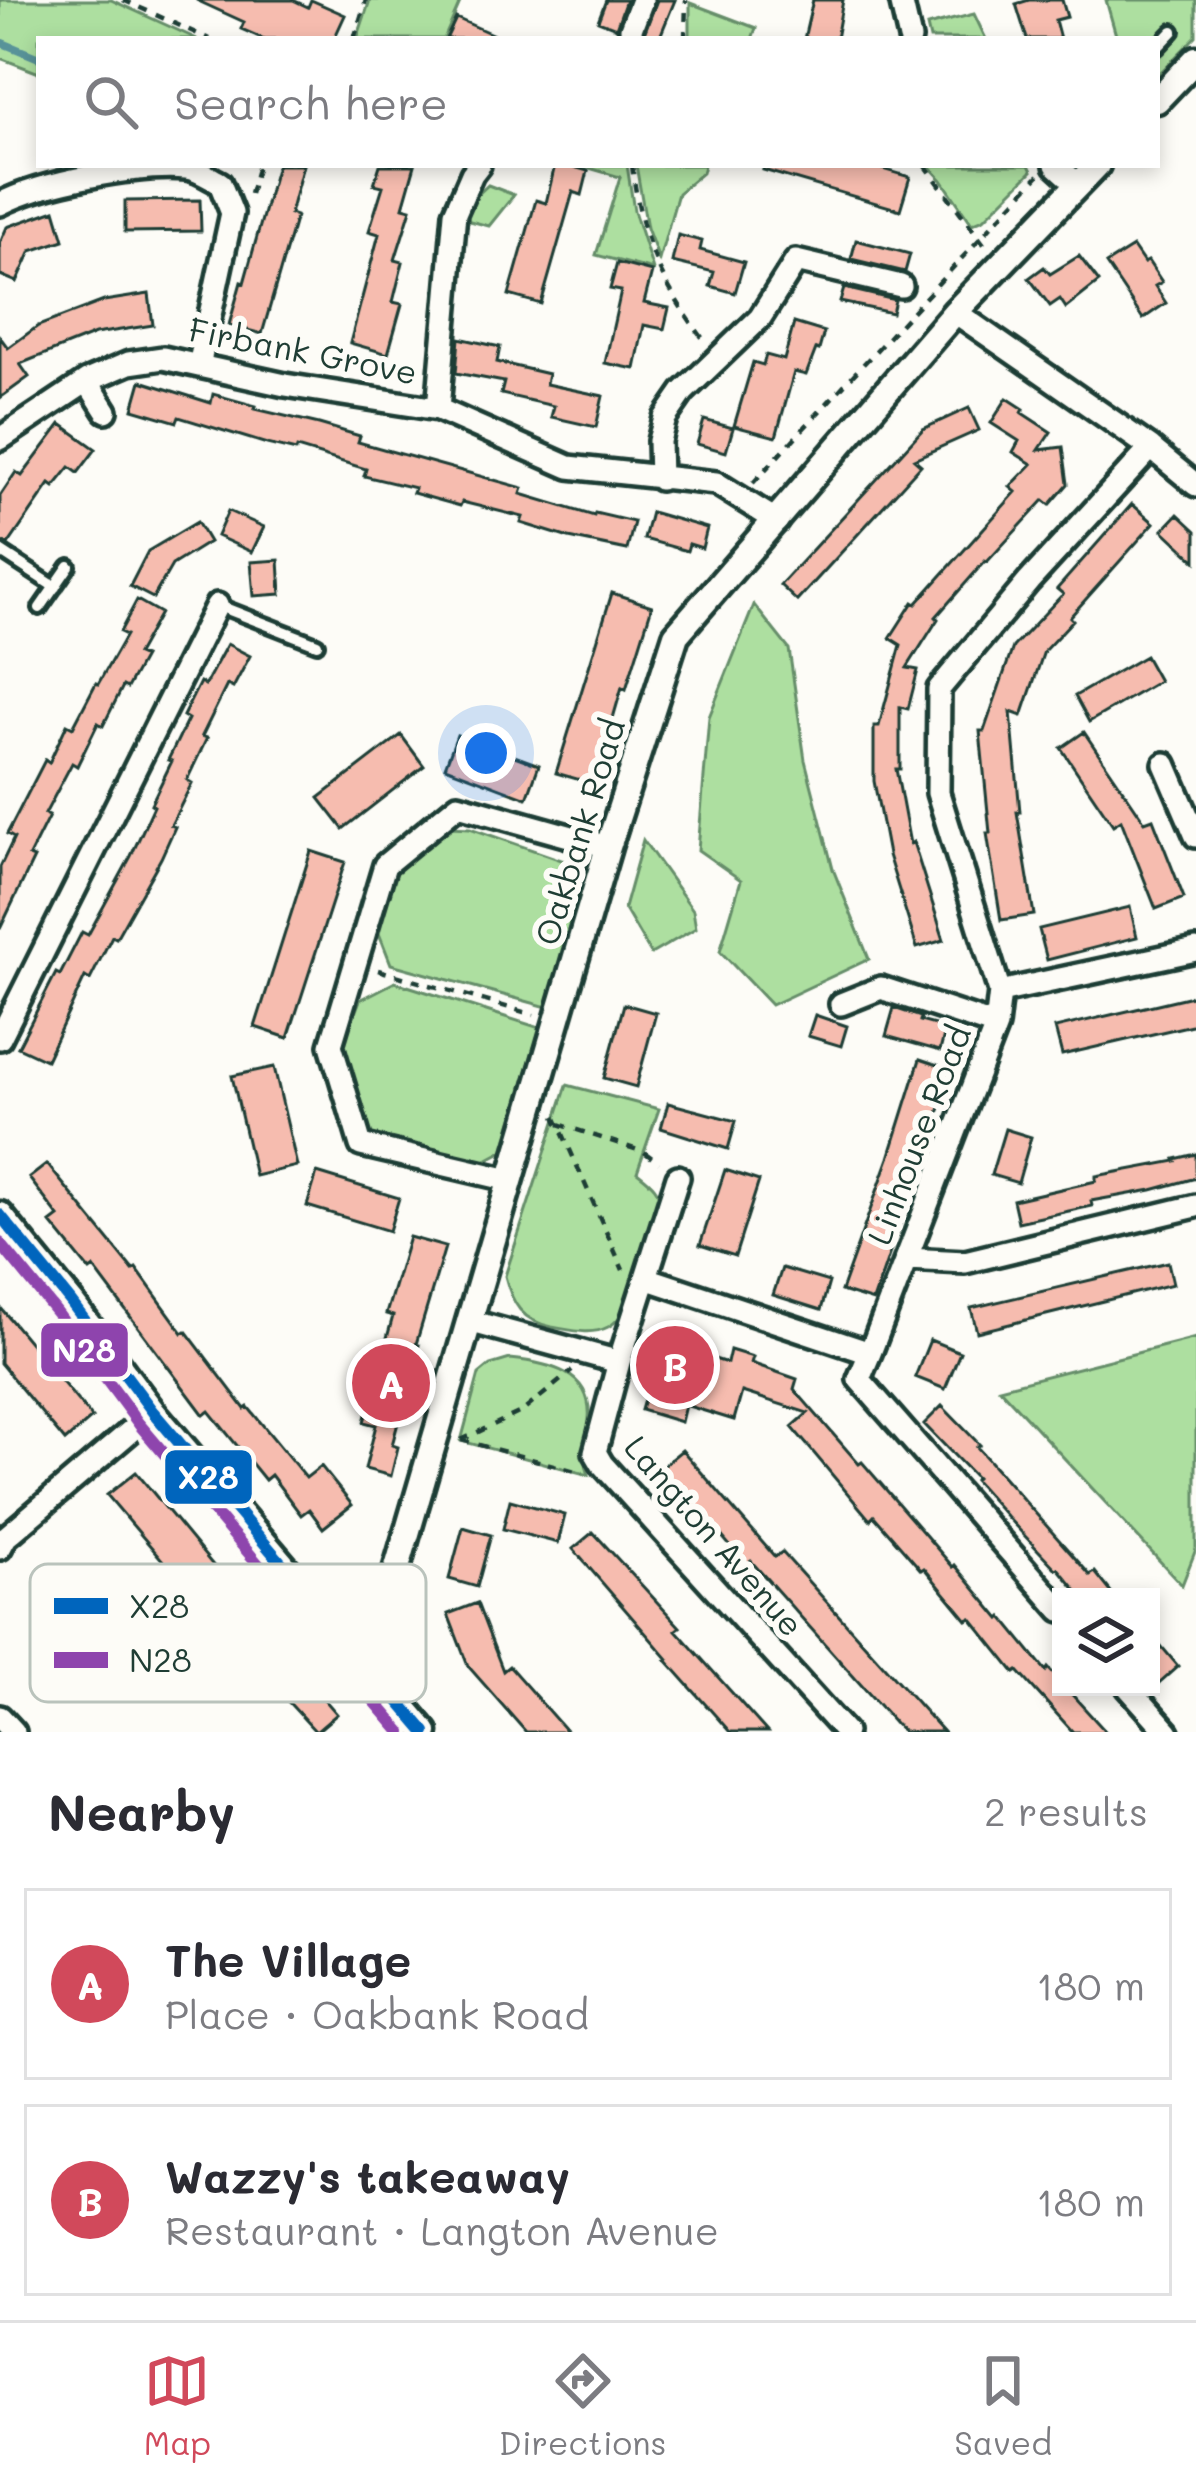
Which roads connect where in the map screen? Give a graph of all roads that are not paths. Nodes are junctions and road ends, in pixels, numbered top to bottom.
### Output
1 (642, 0) edge
2 (901, 0) edge
3 (631, 29) dead end
4 (1173, 31) dead end
5 (909, 36) edge
6 (1160, 45) edge
7 (1196, 59) edge
8 (1160, 97) edge
9 (477, 168) edge
10 (1057, 168) edge
11 (1093, 168) edge
12 (1078, 185) junction
13 (0, 204) edge
14 (901, 286) dead end
15 (955, 312) junction
16 (199, 366) junction
17 (87, 381) junction
18 (438, 409) junction
19 (106, 411) dead end
20 (9, 432) edge
21 (1151, 448) junction
22 (661, 479) junction
23 (1196, 485) edge
24 (777, 521) junction
25 (0, 551) edge
26 (69, 566) dead end
27 (55, 586) junction
28 (218, 605) joint
29 (40, 608) dead end
30 (317, 644) dead end
31 (1166, 764) dead end
32 (1196, 836) edge
33 (608, 848) junction
34 (1196, 950) edge
35 (1000, 992) junction
36 (841, 1004) dead end
37 (996, 1026) junction
38 (0, 1038) edge
39 (678, 1177) road end
40 (510, 1180) junction
41 (1196, 1206) edge
42 (0, 1215) edge
43 (907, 1259) junction
44 (646, 1278) junction
45 (469, 1321) junction
46 (870, 1353) junction
47 (619, 1362) junction
48 (153, 1412) junction
49 (0, 1549) edge
50 (281, 1564) edge
51 (399, 1564) edge
52 (1052, 1600) edge
53 (1136, 1696) edge
54 (399, 1702) edge
55 (0, 1717) edge
56 (14, 1732) edge
57 (425, 1732) edge
58 (845, 1732) edge
59 (1168, 1732) edge

1 - 3 street
2 - 5 street
4 - 6 lane
7 - 8 street
9 - 18 street, Firbank Grove
10 - 12 street
11 - 12 street, Oakbank Road
12 - 15 street, Oakbank Road
13 - 16 street
14 - 22 street
15 - 21 street
15 - 24 street, Oakbank Road
16 - 17 street, Firbank Grove
16 - 18 street, Firbank Grove
17 - 19 street
17 - 20 street, Firbank Grove
18 - 22 street, Firbank Grove
21 - 23 street
21 - 35 street, Linhouse Road
22 - 24 street, Firbank Grove
24 - 33 street, Oakbank Road
25 - 27 lane
26 - 27 lane
27 - 29 lane
28 - 30 lane
28 - 38 street
31 - 32 street
33 - 40 street, Oakbank Road
33 - 40 street
34 - 35 street
35 - 37 street, Linhouse Road
36 - 37 street
37 - 43 street, Linhouse Road
39 - 44 street, Langton Avenue
40 - 45 street, Oakbank Road
41 - 43 street
42 - 48 street
43 - 46 street, Linhouse Road
44 - 46 street
44 - 47 street, Langton Avenue
45 - 47 street
45 - 51 street, Oakbank Road
46 - 52 street
47 - 58 street, Langton Avenue
48 - 49 street
48 - 50 street
53 - 59 street
54 - 57 street
55 - 56 street

